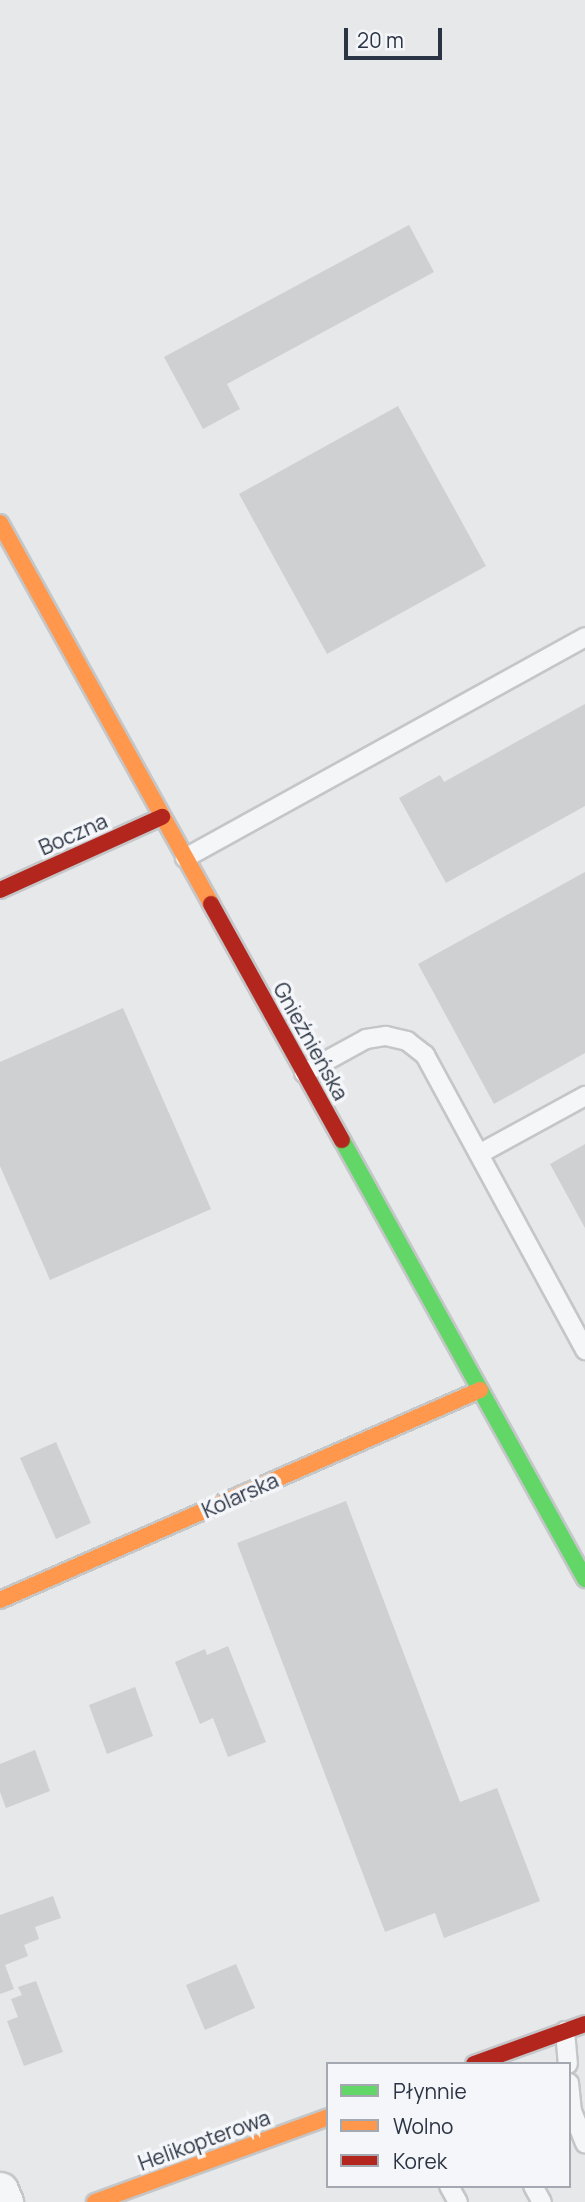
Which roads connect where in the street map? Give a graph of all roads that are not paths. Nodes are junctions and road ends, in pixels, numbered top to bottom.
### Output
1 (0, 523) edge
2 (585, 637) edge
3 (162, 817) junction
4 (185, 858) junction
5 (0, 890) edge
6 (304, 1073) junction
7 (585, 1096) edge
8 (479, 1154) junction
9 (585, 1350) edge
10 (480, 1390) junction
11 (585, 1579) edge
12 (0, 1600) edge
13 (585, 2024) edge
14 (565, 2031) junction
15 (480, 2062) edge
16 (568, 2062) edge
17 (571, 2102) edge
18 (326, 2118) edge
19 (585, 2144) edge
20 (0, 2190) edge
21 (115, 2199) edge
22 (5, 2202) edge

1 - 3 main road, Gnieźnieńska
2 - 4 lane
3 - 4 main road, Gnieźnieńska
3 - 5 main road, Boczna
4 - 6 main road, Gnieźnieńska
6 - 8 lane
6 - 10 main road, Gnieźnieńska
7 - 8 lane
8 - 9 lane
10 - 11 main road, Gnieźnieńska
10 - 12 main road, Kolarska
13 - 14 main road
14 - 15 main road
14 - 16 lane
17 - 19 lane
18 - 21 main road, Helikopterowa
20 - 22 street

